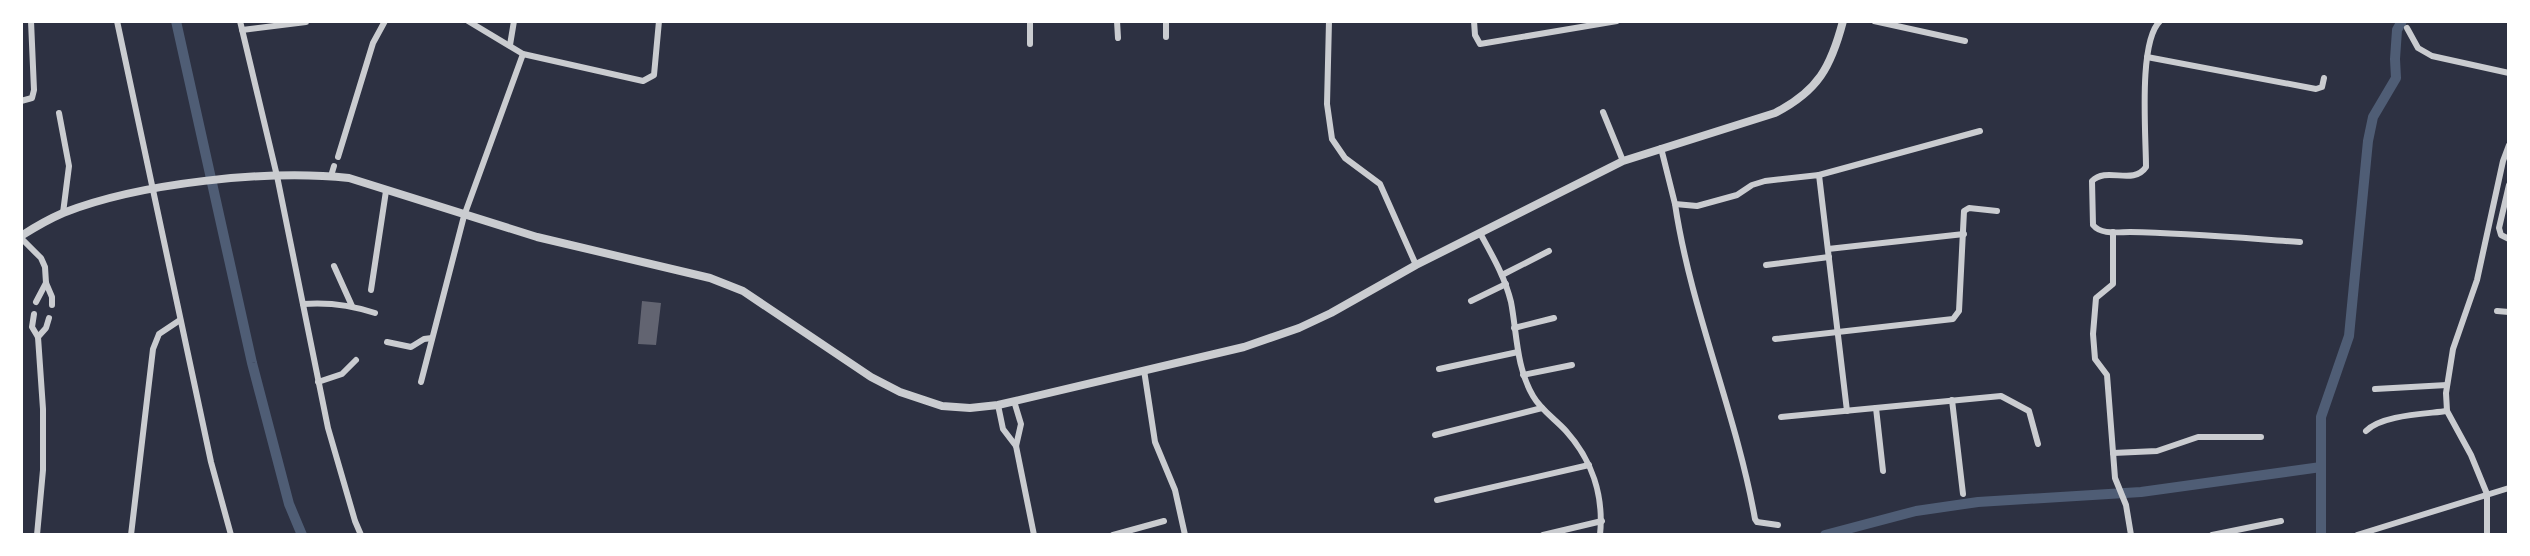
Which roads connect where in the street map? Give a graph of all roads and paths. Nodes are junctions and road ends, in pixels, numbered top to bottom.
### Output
1 (31, 21) edge
2 (117, 21) edge
3 (240, 21) edge
4 (385, 21) edge
5 (468, 21) edge
6 (514, 21) edge
7 (659, 21) edge
8 (1030, 21) edge
9 (1117, 21) edge
10 (1166, 21) edge
11 (1329, 21) edge
12 (1474, 21) edge
13 (1617, 21) edge
14 (1843, 21) edge
15 (1874, 21) edge
16 (2160, 21) edge
17 (306, 22) edge
18 (2407, 28) dead end
19 (242, 30) junction
20 (1166, 37) dead end
21 (1118, 38) dead end
22 (1965, 41) dead end
23 (1030, 44) dead end
24 (510, 45) junction
25 (523, 54) junction
26 (2147, 57) junction
27 (2509, 73) edge
28 (2324, 78) dead end
29 (21, 101) edge
30 (59, 113) dead end
31 (1603, 113) dead end
32 (1980, 131) dead end
33 (2509, 145) edge
34 (1661, 148) junction
35 (338, 157) dead end
36 (1623, 161) junction
37 (334, 166) dead end
38 (277, 176) junction
39 (331, 176) junction
40 (1819, 176) junction
41 (2509, 185) edge
42 (152, 190) junction
43 (386, 191) junction
44 (1675, 204) junction
45 (1997, 211) dead end
46 (63, 213) junction
47 (464, 216) junction
48 (2113, 232) junction
49 (1480, 233) junction
50 (1964, 234) junction
51 (21, 237) edge
52 (2509, 239) edge
53 (2300, 242) dead end
54 (1549, 251) dead end
55 (1829, 253) junction
56 (1416, 265) junction
57 (1766, 265) dead end
58 (334, 266) dead end
59 (1502, 275) junction
60 (46, 283) junction
61 (1506, 284) junction
62 (371, 290) dead end
63 (1471, 301) dead end
64 (36, 302) dead end
65 (303, 304) junction
66 (52, 305) dead end
67 (352, 306) junction
68 (2497, 311) dead end
69 (2509, 312) edge
70 (375, 313) dead end
71 (34, 314) dead end
72 (49, 318) dead end
73 (1555, 318) dead end
74 (180, 320) junction
75 (1514, 328) junction
76 (1838, 333) junction
77 (38, 337) junction
78 (432, 338) junction
79 (1775, 339) dead end
80 (387, 342) dead end
81 (1518, 352) junction
82 (356, 360) dead end
83 (1572, 365) dead end
84 (1439, 369) dead end
85 (1144, 370) junction
86 (1523, 375) junction
87 (318, 382) junction
88 (421, 382) dead end
89 (2447, 385) junction
90 (2375, 389) dead end
91 (1952, 400) junction
92 (1014, 401) junction
93 (998, 405) junction
94 (1542, 408) junction
95 (1876, 408) junction
96 (1847, 411) junction
97 (2447, 411) junction
98 (1781, 417) dead end
99 (2366, 432) dead end
100 (1435, 435) dead end
101 (2261, 437) dead end
102 (2038, 444) dead end
103 (1016, 446) junction
104 (2113, 453) junction
105 (1589, 465) junction
106 (1883, 471) dead end
107 (2509, 488) edge
108 (1963, 494) dead end
109 (2487, 494) junction
110 (1437, 500) dead end
111 (1164, 521) dead end
112 (1602, 521) junction
113 (2281, 521) dead end
114 (1778, 524) dead end
115 (37, 535) edge
116 (131, 535) edge
117 (231, 535) edge
118 (361, 535) edge
119 (1034, 535) edge
120 (1113, 535) edge
121 (1185, 535) edge
122 (1543, 535) edge
123 (1600, 535) edge
124 (2131, 535) edge
125 (2212, 535) edge
126 (2357, 535) edge
127 (2487, 535) edge

1 - 29 street
2 - 42 street
3 - 19 street
4 - 35 street
5 - 24 street
6 - 24 street
7 - 25 street
8 - 23 street
9 - 21 street
10 - 20 street
11 - 56 street
12 - 13 street
14 - 34 street
15 - 22 street
16 - 26 street
17 - 19 street
18 - 27 street
19 - 38 street
24 - 25 street
25 - 47 street
26 - 28 street
26 - 48 street
30 - 46 street
31 - 36 street
32 - 40 street
33 - 89 street
34 - 36 street
34 - 44 street
36 - 49 street
37 - 39 street
38 - 39 street
38 - 42 street
38 - 65 street
39 - 43 street
40 - 44 street
40 - 55 street
41 - 52 street
42 - 46 street
42 - 74 street
43 - 47 street
43 - 62 street
44 - 114 street
45 - 50 street
46 - 51 street
47 - 78 street
47 - 93 street
48 - 53 street
48 - 104 street
49 - 56 street
49 - 59 street
50 - 55 street
50 - 76 street
51 - 60 street
54 - 59 street
55 - 57 street
55 - 76 street
56 - 85 street
58 - 67 street
59 - 61 street
60 - 64 street
60 - 66 street
61 - 63 street
61 - 75 street
65 - 67 street
65 - 87 street
67 - 70 street
68 - 69 street
71 - 77 street
72 - 77 street
73 - 75 street
74 - 116 street
74 - 117 street
75 - 81 street
76 - 79 street
76 - 96 street
77 - 115 street
78 - 80 street
78 - 88 street
81 - 84 street
81 - 86 street
82 - 87 street
83 - 86 street
85 - 92 street
85 - 121 street
86 - 94 street
87 - 118 street
89 - 90 street
89 - 97 street
91 - 95 street
91 - 102 street
91 - 108 street
92 - 93 street
92 - 103 street
93 - 103 street
94 - 100 street
94 - 105 street
95 - 96 street
95 - 106 street
96 - 98 street
97 - 99 street
97 - 109 street
101 - 104 street
103 - 119 street
104 - 124 street
105 - 110 street
105 - 112 street
107 - 109 street
109 - 126 street
109 - 127 street
111 - 120 street
112 - 122 street
112 - 123 street
113 - 125 street

